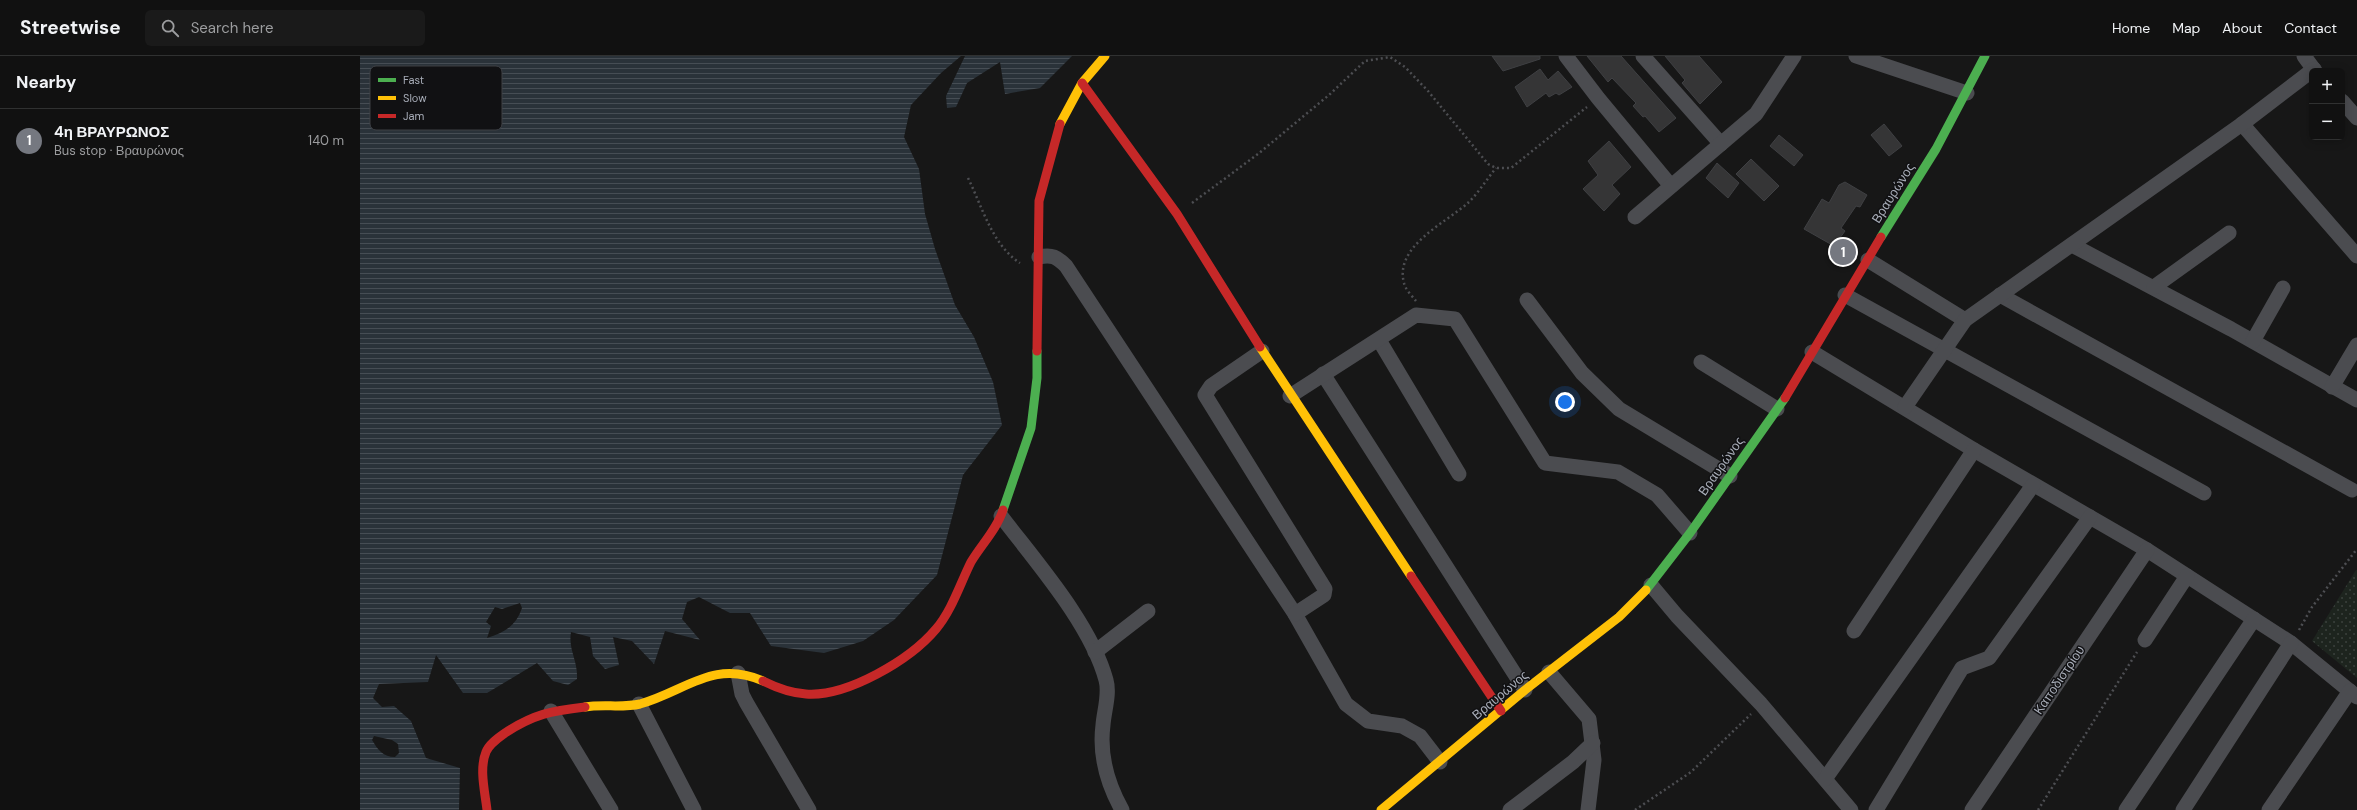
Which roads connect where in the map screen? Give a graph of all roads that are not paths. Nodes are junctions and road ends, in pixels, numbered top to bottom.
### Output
1 (1105, 56) edge
2 (1566, 56) edge
3 (1643, 56) edge
4 (1794, 56) edge
5 (1856, 56) edge
6 (1985, 56) edge
7 (2304, 56) edge
8 (2313, 68) edge
9 (2309, 74) edge
10 (1082, 83) junction
11 (1967, 93) junction
12 (2345, 104) edge
13 (2357, 118) edge
14 (2242, 124) junction
15 (1721, 144) junction
16 (1671, 186) junction
17 (1635, 217) dead end
18 (2229, 233) dead end
19 (2072, 244) junction
20 (2357, 256) edge
21 (1039, 257) junction
22 (1868, 260) junction
23 (2154, 287) junction
24 (2283, 288) dead end
25 (1845, 295) junction
26 (2000, 295) junction
27 (1527, 300) dead end
28 (1965, 320) junction
29 (1379, 340) junction
30 (2253, 341) junction
31 (2357, 345) edge
32 (1262, 351) junction
33 (1944, 351) junction
34 (1812, 352) junction
35 (1701, 362) dead end
36 (1323, 374) junction
37 (2332, 387) junction
38 (1290, 396) junction
39 (2357, 400) edge
40 (1905, 407) junction
41 (1778, 409) junction
42 (1974, 450) junction
43 (1459, 474) dead end
44 (1730, 476) junction
45 (2034, 485) junction
46 (2352, 490) dead end
47 (2204, 492) dead end
48 (1001, 516) junction
49 (2090, 517) junction
50 (1690, 533) junction
51 (2147, 550) junction
52 (2187, 576) junction
53 (1651, 585) junction
54 (1148, 611) dead end
55 (1295, 614) junction
56 (2254, 619) junction
57 (1854, 631) dead end
58 (2145, 640) road end
59 (2292, 643) junction
60 (1095, 652) junction
61 (1549, 672) junction
62 (738, 673) junction
63 (1525, 690) junction
64 (2353, 694) edge
65 (639, 704) junction
66 (551, 711) junction
67 (1500, 711) junction
68 (1593, 742) junction
69 (1440, 762) junction
70 (1825, 779) junction
71 (486, 810) edge
72 (611, 810) edge
73 (694, 810) edge
74 (809, 810) edge
75 (1122, 810) edge
76 (1381, 810) edge
77 (1510, 810) edge
78 (1588, 810) edge
79 (1851, 810) edge
80 (1876, 810) edge
81 (1972, 810) edge
82 (2126, 810) edge
83 (2183, 810) edge
84 (2269, 810) edge

1 - 10 street
2 - 16 street
3 - 15 street
4 - 15 street
5 - 11 street
6 - 11 street, Βραυρώνος
7 - 8 street
9 - 14 street
10 - 21 street
10 - 32 street
11 - 22 street, Βραυρώνος
12 - 13 street
14 - 19 street
14 - 20 street
15 - 16 street
16 - 17 street
18 - 23 street
19 - 23 street
19 - 26 street
21 - 48 street
21 - 55 street
22 - 25 street, Βραυρώνος
22 - 28 street
23 - 30 street
24 - 30 street
25 - 33 street
25 - 34 street, Βραυρώνος
26 - 28 street
26 - 46 street
27 - 44 street
28 - 33 street
29 - 36 street
29 - 43 street
29 - 50 street
30 - 37 street
31 - 37 street
32 - 38 street
32 - 55 street
33 - 40 street
33 - 47 street
34 - 40 street
34 - 41 street, Βραυρώνος
35 - 41 street
36 - 38 street
36 - 63 street
37 - 39 street
38 - 67 street
40 - 42 street
41 - 44 street, Βραυρώνος
42 - 45 street
42 - 57 street
44 - 50 street, Βραυρώνος
45 - 49 street
45 - 70 street
48 - 60 street
48 - 62 street
49 - 51 street
49 - 80 street
50 - 53 street, Βραυρώνος
51 - 52 street
51 - 81 street, Καποδιστρίου
52 - 56 street
52 - 58 street
53 - 61 street, Βραυρώνος
53 - 70 street
54 - 60 street
55 - 69 street
56 - 59 street
56 - 82 street
59 - 64 street
59 - 83 street
60 - 75 street
61 - 63 street, Βραυρώνος
61 - 68 street
62 - 65 street
62 - 74 street
63 - 67 street, Βραυρώνος
64 - 84 street
65 - 66 street
65 - 73 street
66 - 71 street
66 - 72 street
67 - 69 street, Βραυρώνος
68 - 77 street
68 - 78 street
69 - 76 street, Βραυρώνος
70 - 79 street

